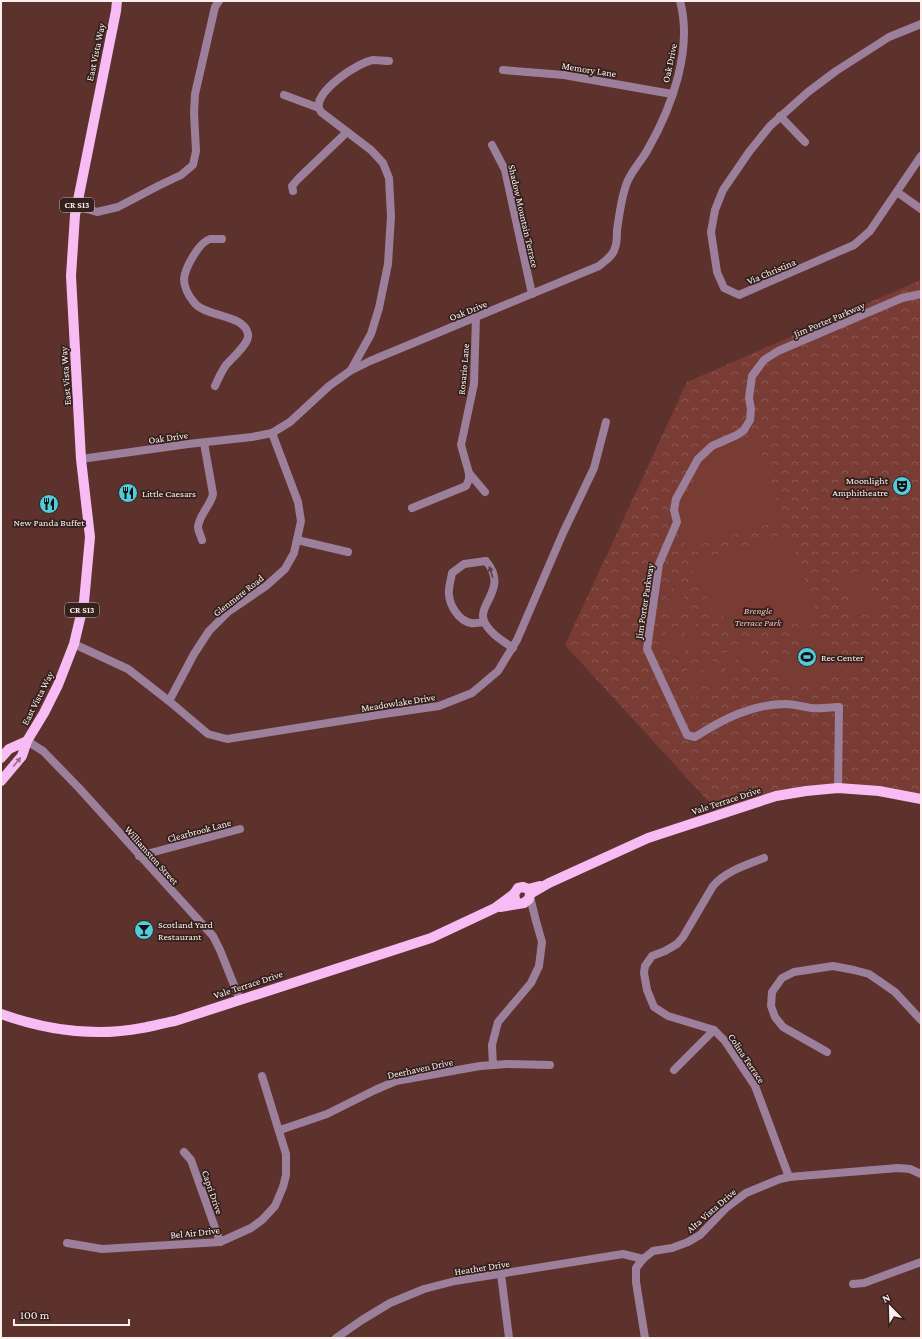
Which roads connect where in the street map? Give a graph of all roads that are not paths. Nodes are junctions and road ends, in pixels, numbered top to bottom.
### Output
1 (117, 1) edge
2 (218, 1) edge
3 (680, 1) edge
4 (921, 24) edge
5 (388, 61) dead end
6 (503, 70) dead end
7 (672, 94) junction
8 (284, 95) dead end
9 (319, 108) junction
10 (780, 116) junction
11 (347, 132) junction
12 (804, 142) dead end
13 (492, 145) dead end
14 (921, 156) edge
15 (293, 191) dead end
16 (896, 192) junction
17 (77, 206) junction
18 (921, 209) edge
19 (222, 240) dead end
20 (532, 294) junction
21 (921, 294) edge
22 (476, 317) junction
23 (350, 371) junction
24 (215, 386) dead end
25 (606, 422) dead end
26 (272, 433) junction
27 (204, 443) junction
28 (81, 460) junction
29 (469, 473) junction
30 (485, 492) dead end
31 (412, 508) dead end
32 (202, 540) dead end
33 (297, 540) junction
34 (348, 552) dead end
35 (484, 622) junction
36 (74, 644) junction
37 (513, 648) junction
38 (169, 701) junction
39 (27, 741) junction
40 (1, 758) edge
41 (1, 781) edge
42 (838, 788) junction
43 (921, 799) edge
44 (240, 829) dead end
45 (140, 856) junction
46 (764, 858) dead end
47 (524, 897) junction
48 (240, 1000) junction
49 (1, 1014) edge
50 (921, 1020) edge
51 (714, 1030) junction
52 (827, 1052) dead end
53 (493, 1065) junction
54 (550, 1065) dead end
55 (674, 1070) dead end
56 (262, 1076) dead end
57 (280, 1130) junction
58 (184, 1152) dead end
59 (921, 1174) edge
60 (789, 1177) junction
61 (220, 1242) junction
62 (67, 1243) dead end
63 (643, 1260) junction
64 (921, 1262) edge
65 (501, 1274) junction
66 (853, 1284) dead end
67 (336, 1338) edge
68 (509, 1338) edge
69 (645, 1338) edge

1 - 17 main road, East Vista Way / CR S13
2 - 17 street
3 - 7 street, Oak Drive
4 - 10 street, Via Christina
5 - 9 street
6 - 7 street, Memory Lane
7 - 20 street, Oak Drive
8 - 9 street
9 - 11 street
10 - 12 street
10 - 16 street, Via Christina
11 - 15 street
11 - 23 street
13 - 20 street, Shadow Mountain Terrace
14 - 16 street, Via Christina
16 - 18 street
17 - 28 main road, East Vista Way / CR S13
19 - 24 street
20 - 22 street, Oak Drive
21 - 42 street, Jim Porter Parkway
22 - 23 street, Oak Drive
22 - 29 street, Rosario Lane
23 - 26 street, Oak Drive
25 - 37 street, Meadowlake Drive
26 - 27 street, Oak Drive
26 - 33 street, Glenmere Road
27 - 28 street, Oak Drive
27 - 32 street
28 - 36 main road, East Vista Way / CR S13
29 - 30 street
29 - 31 street
33 - 34 street
33 - 38 street, Glenmere Road
35 -> 35 street
35 - 37 street
36 - 38 street, Meadowlake Drive
36 - 39 main road, East Vista Way / CR S13
37 - 38 street, Meadowlake Drive
39 - 40 main road, East Vista Way
41 -> 39 main road, East Vista Way / CR S13
39 - 45 street, Williamston Street
42 - 43 main road, Vale Terrace Drive
42 - 47 main road, Vale Terrace Drive
44 - 45 street, Clearbrook Lane
45 - 48 street, Williamston Street
46 - 51 street, Colina Terrace
47 - 48 main road, Vale Terrace Drive
47 - 53 street
48 - 49 main road, Vale Terrace Drive
50 - 52 street
51 - 55 street
51 - 60 street, Colina Terrace
53 - 54 street, Deerhaven Drive
53 - 57 street, Deerhaven Drive
56 - 57 street, Bel Air Drive
57 - 61 street, Bel Air Drive
58 - 61 street, Capri Drive
59 - 60 street, Alta Vista Drive
60 - 63 street, Alta Vista Drive
61 - 62 street, Bel Air Drive
63 - 65 street, Heather Drive
63 - 69 street
64 - 66 street
65 - 67 street, Heather Drive
65 - 68 street

